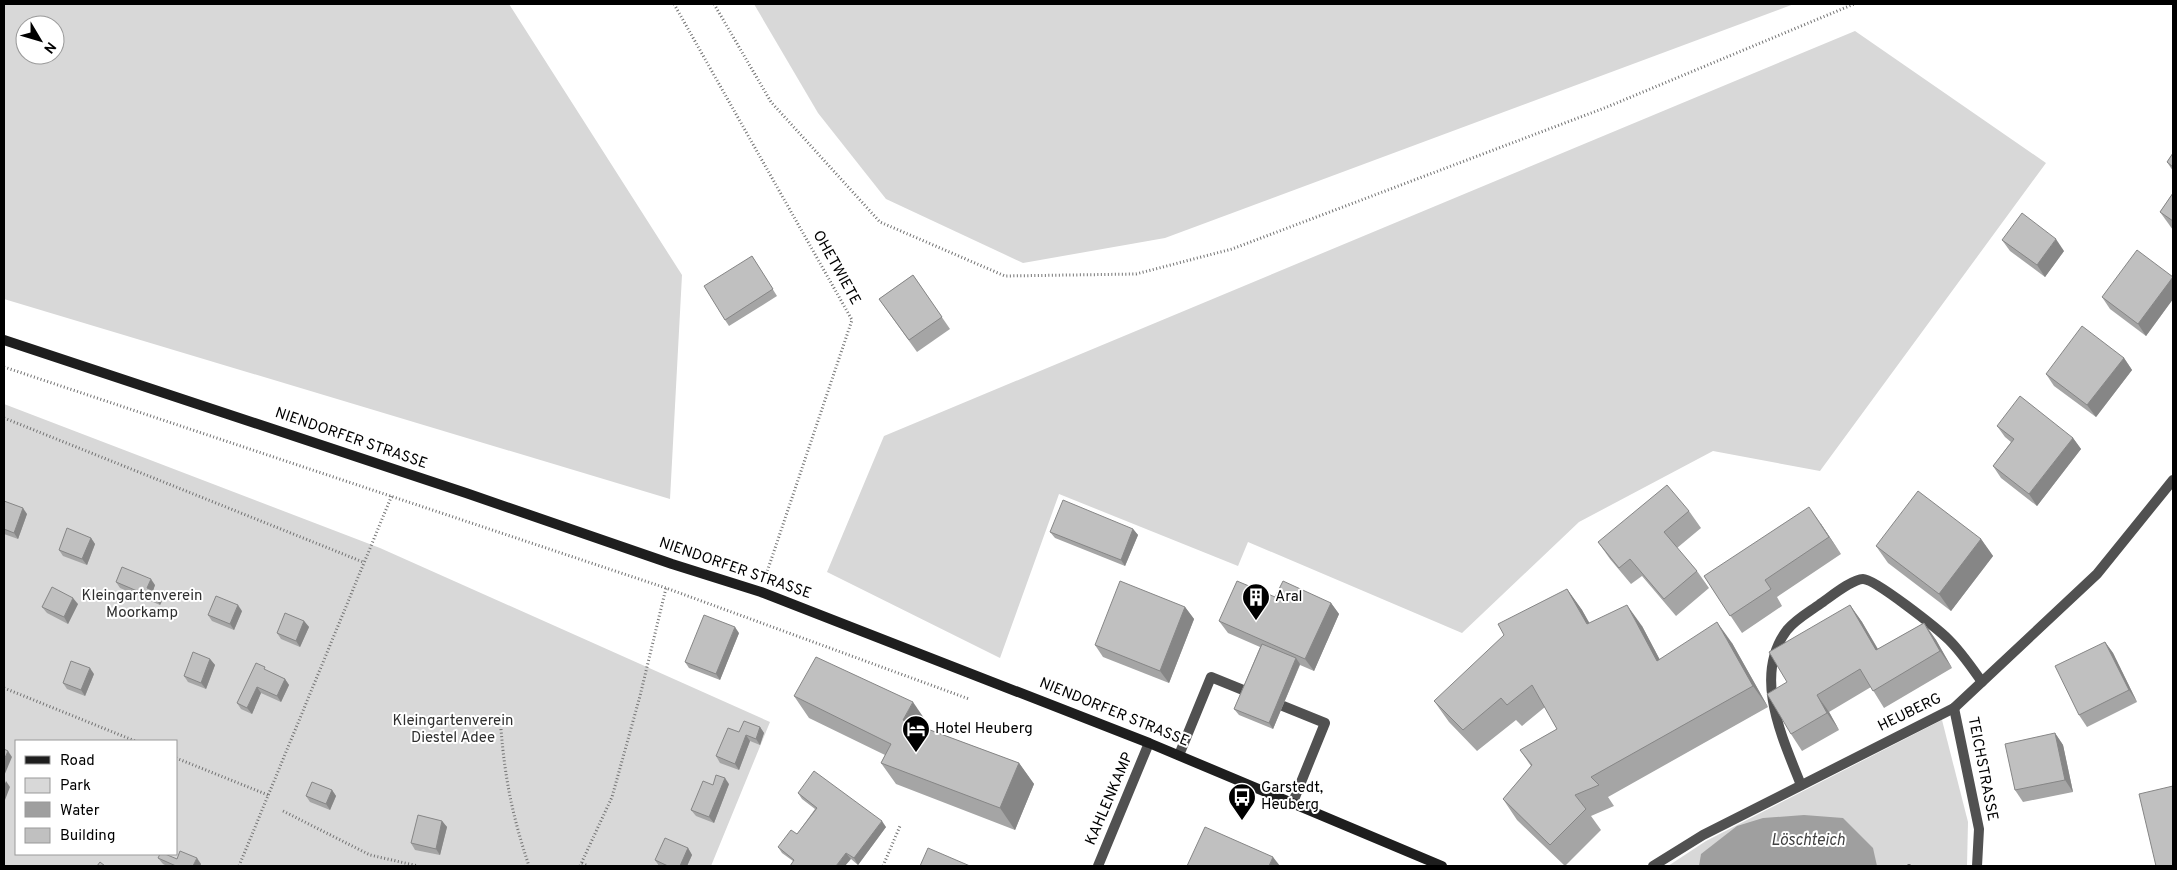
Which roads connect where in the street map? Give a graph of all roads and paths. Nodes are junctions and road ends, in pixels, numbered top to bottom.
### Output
1 (674, 4) edge
2 (714, 4) edge
3 (1854, 4) edge
4 (4, 340) edge
5 (4, 367) edge
6 (4, 418) edge
7 (2173, 480) edge
8 (392, 495) junction
9 (363, 562) junction
10 (666, 588) junction
11 (761, 592) junction
12 (1982, 682) junction
13 (4, 688) edge
14 (1248, 692) edge
15 (976, 701) dead end
16 (1282, 706) dead end
17 (1954, 708) junction
18 (501, 729) dead end
19 (133, 740) edge
20 (1149, 743) junction
21 (1179, 755) junction
22 (178, 759) edge
23 (1801, 785) junction
24 (268, 795) junction
25 (1293, 802) junction
26 (284, 811) dead end
27 (900, 826) dead end
28 (581, 865) edge
29 (239, 866) edge
30 (418, 866) edge
31 (529, 866) edge
32 (588, 866) edge
33 (883, 866) edge
34 (1098, 866) edge
35 (1442, 866) edge
36 (1653, 866) edge
37 (1977, 866) edge

1 - 11 path, OHETWIETE
2 - 3 path
4 - 11 main road, NIENDORFER STRASSE
5 - 8 path
6 - 9 path
7 - 12 street, HEUBERG
8 - 9 path
8 - 10 path
9 - 24 path
10 - 15 path
10 - 28 path
11 - 20 main road, NIENDORFER STRASSE
12 - 17 street, HEUBERG
12 - 23 street
13 - 19 path
14 - 21 street
16 - 25 street
17 - 23 street, HEUBERG
17 - 37 street, TEICHSTRASSE
18 - 31 path
20 - 21 main road, NIENDORFER STRASSE
20 - 34 street, KAHLENKAMP
21 - 25 main road, NIENDORFER STRASSE
22 - 24 path
23 - 36 street, HEUBERG
24 - 29 path
25 - 35 main road, NIENDORFER STRASSE
26 - 30 path
27 - 33 path
28 - 32 path

